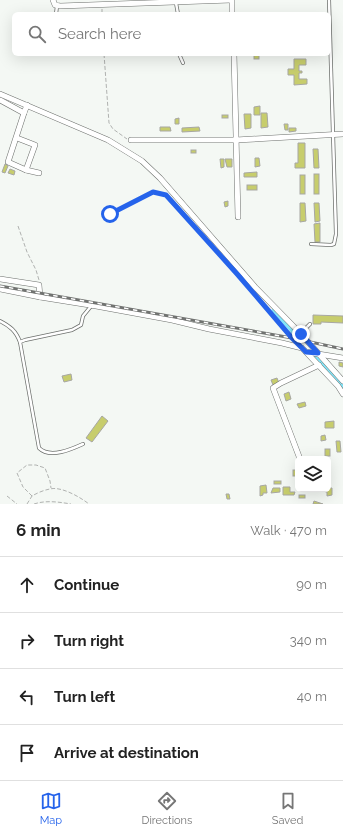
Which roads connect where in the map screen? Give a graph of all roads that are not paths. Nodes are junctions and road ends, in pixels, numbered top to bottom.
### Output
1 (53, 0) edge
2 (231, 0) edge
3 (329, 0) edge
4 (98, 2) edge
5 (176, 2) junction
6 (57, 6) junction
7 (56, 12) edge
8 (178, 12) edge
9 (232, 12) edge
10 (329, 12) edge
11 (180, 56) edge
12 (234, 56) edge
13 (331, 56) edge
14 (183, 63) dead end
15 (0, 94) edge
16 (0, 100) edge
17 (26, 108) junction
18 (343, 134) edge
19 (333, 135) junction
20 (17, 138) junction
21 (132, 140) road end
22 (236, 140) junction
23 (26, 170) junction
24 (39, 172) dead end
25 (238, 217) dead end
26 (311, 244) dead end
27 (0, 279) edge
28 (0, 289) edge
29 (40, 298) junction
30 (92, 305) junction
31 (0, 321) edge
32 (310, 324) dead end
33 (301, 334) junction
34 (20, 342) junction
35 (304, 350) junction
36 (318, 353) junction
37 (343, 358) edge
38 (319, 366) junction
39 (343, 381) edge
40 (343, 394) edge
41 (83, 444) dead end
42 (299, 456) edge

1 - 6 street
2 - 5 street
2 - 9 street
3 - 10 lane
4 - 5 street
4 - 6 street
5 - 8 lane
6 - 7 lane
11 - 14 lane
12 - 22 street
13 - 19 lane
15 - 17 street
16 - 17 street
17 - 20 street
17 - 33 street
18 - 19 street
19 - 22 street
19 - 26 lane
20 - 23 street
20 - 23 street
21 - 22 street
22 - 25 street
23 - 24 street
27 - 29 street
28 - 29 street
29 - 30 street
30 - 34 lane
30 - 35 street
31 - 34 lane
32 - 33 lane
33 - 36 street
34 - 41 lane
35 - 36 street
35 - 38 street
36 - 37 street
36 - 39 street
38 - 40 street
38 - 42 street

